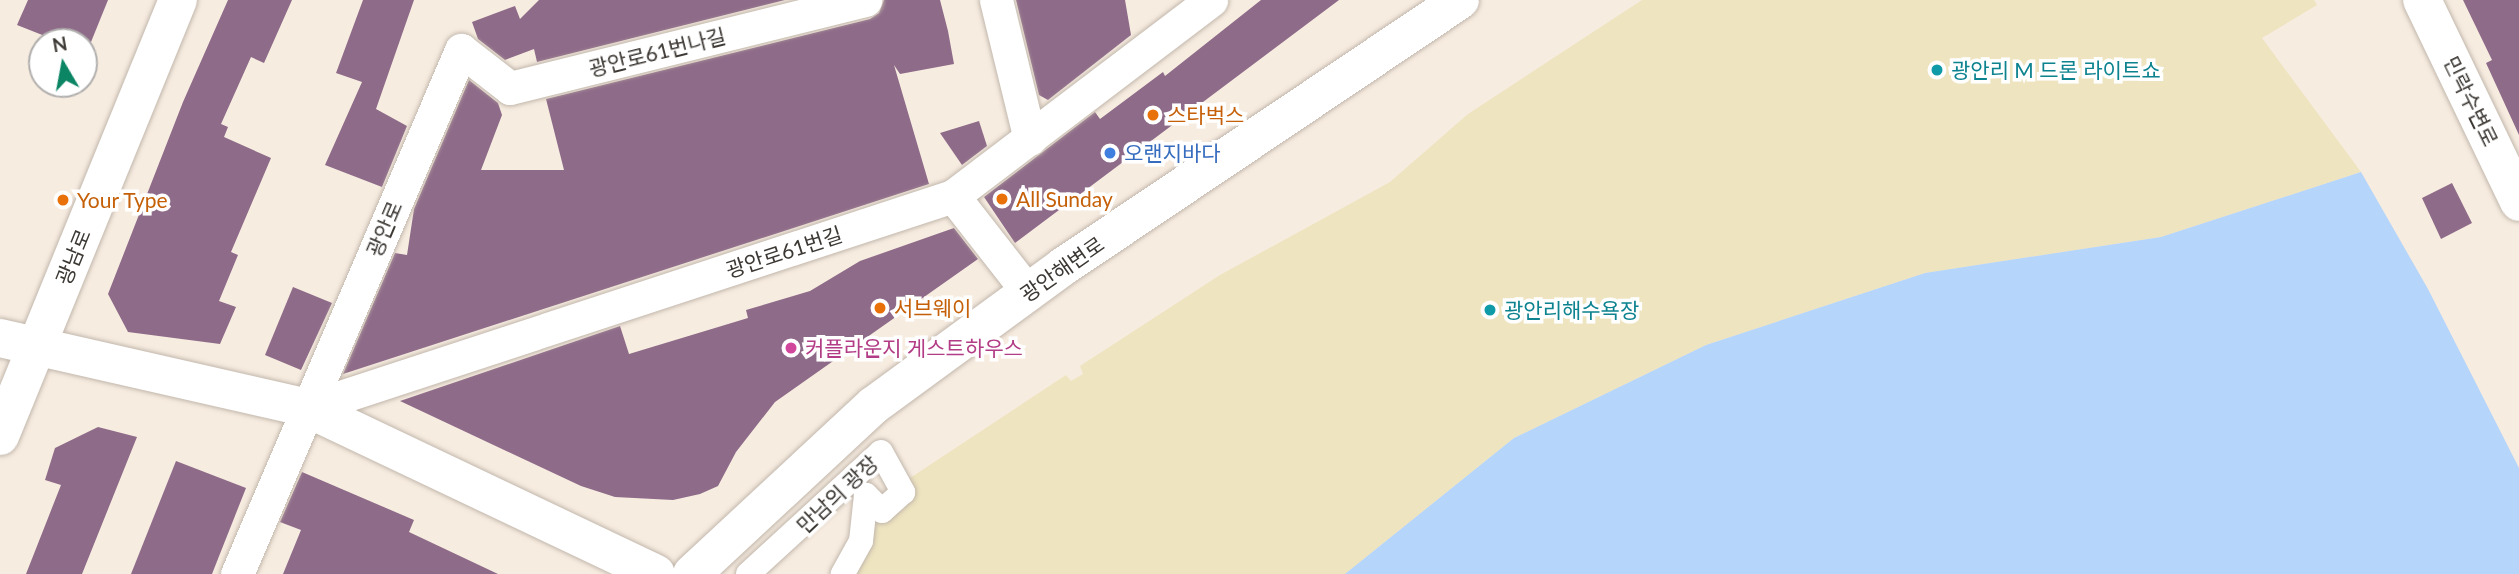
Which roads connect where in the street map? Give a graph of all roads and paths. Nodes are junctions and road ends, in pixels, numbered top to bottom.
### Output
1 (178, 0) edge
2 (865, 0) edge
3 (996, 0) edge
4 (1211, 0) edge
5 (1460, 0) edge
6 (2422, 0) edge
7 (461, 50) joint
8 (1030, 139) junction
9 (953, 196) junction
10 (2519, 202) edge
11 (1028, 292) junction
12 (18, 342) edge
13 (307, 408) junction
14 (0, 436) edge
15 (237, 574) edge
16 (656, 574) edge
17 (692, 574) edge
18 (748, 574) edge
19 (844, 574) edge

1 - 12 main road, 광남로
2 - 7 street, 광안로61번나길
3 - 8 street
4 - 8 street, 광안로61번길
5 - 11 main road, 광안해변로
6 - 10 main road, 민락수변로
7 - 13 street, 광안로
8 - 9 street, 광안로61번길
9 - 11 street
9 - 13 street, 광안로61번길
11 - 17 main road, 광안해변로
12 - 13 main road
12 - 14 main road, 광남로
13 - 15 street, 광안로
13 - 16 main road
18 - 19 street, 만남의 광장

